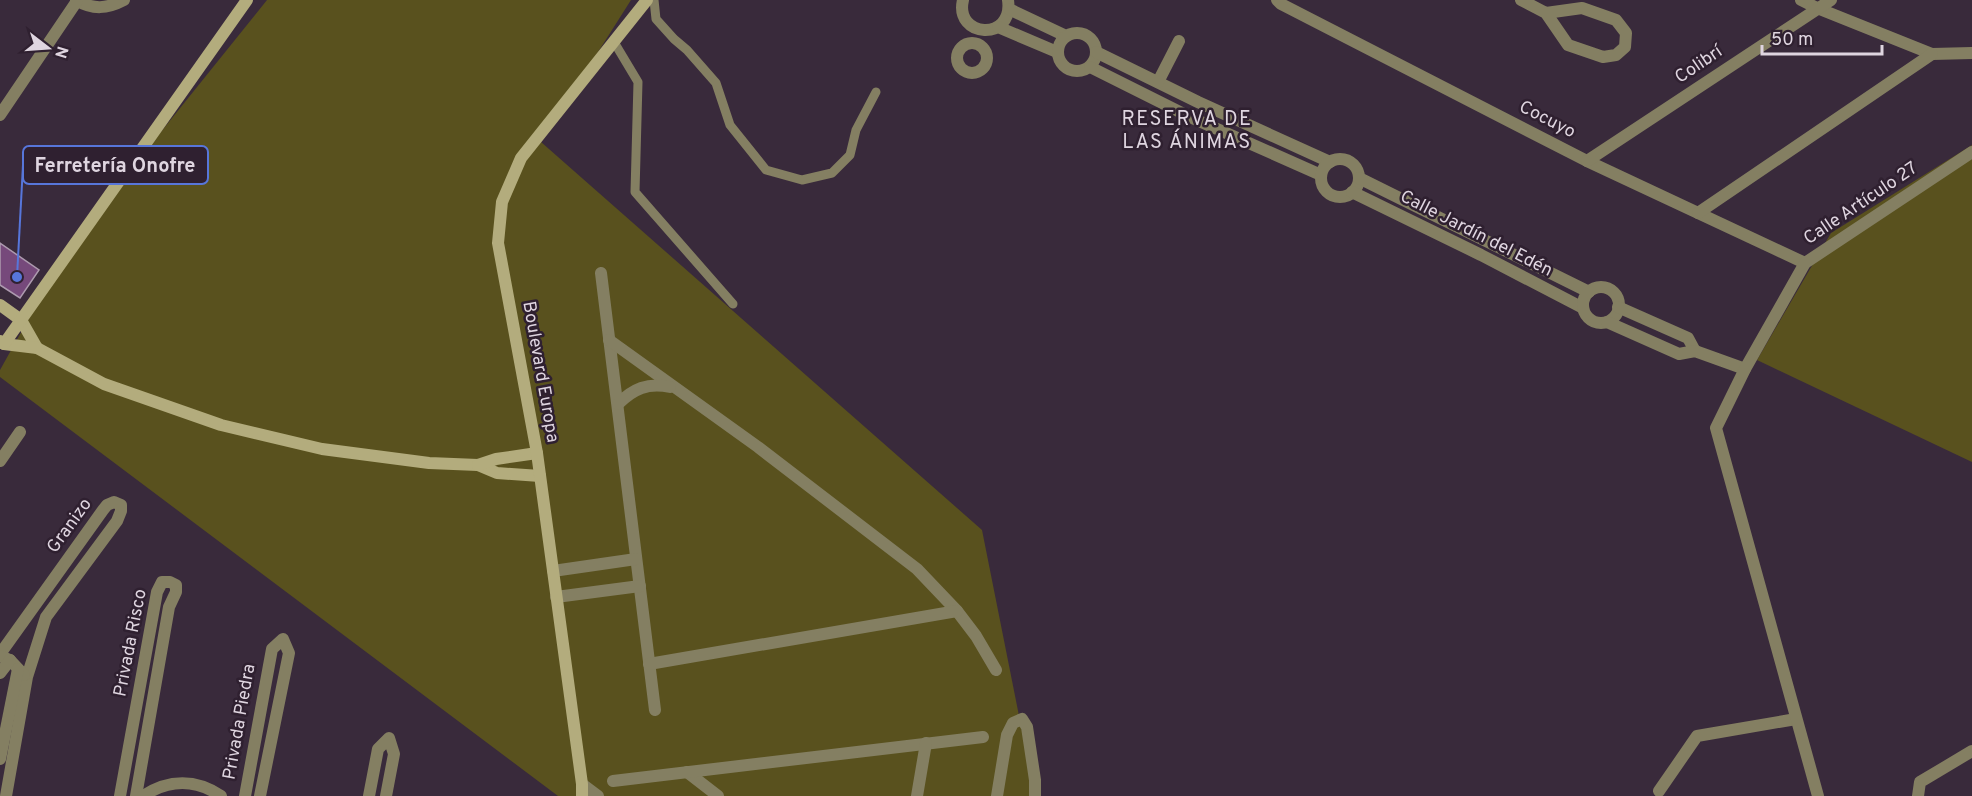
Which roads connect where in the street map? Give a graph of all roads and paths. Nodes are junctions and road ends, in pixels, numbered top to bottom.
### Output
1 (77, 0) edge
2 (124, 0) edge
3 (247, 0) edge
4 (647, 0) edge
5 (654, 0) edge
6 (963, 0) edge
7 (1277, 0) edge
8 (1521, 0) edge
9 (1801, 0) edge
10 (1831, 0) edge
11 (1009, 4) edge
12 (1817, 8) junction
13 (1546, 13) junction
14 (998, 27) junction
15 (982, 30) junction
16 (1066, 36) junction
17 (1179, 41) dead end
18 (614, 42) junction
19 (980, 45) dead end
20 (1057, 52) junction
21 (1096, 52) junction
22 (1972, 53) edge
23 (1932, 54) junction
24 (1090, 67) junction
25 (1158, 82) junction
26 (876, 92) dead end
27 (1198, 102) junction
28 (0, 115) edge
29 (1190, 117) junction
30 (1972, 152) edge
31 (1587, 161) junction
32 (1329, 162) junction
33 (1321, 175) junction
34 (1359, 178) junction
35 (1352, 192) junction
36 (1698, 213) junction
37 (1489, 242) junction
38 (1481, 255) junction
39 (1805, 263) junction
40 (601, 273) dead end
41 (1589, 292) junction
42 (733, 304) dead end
43 (0, 305) edge
44 (1618, 307) junction
45 (1583, 308) junction
46 (21, 320) junction
47 (1607, 322) junction
48 (609, 340) junction
49 (1, 345) edge
50 (37, 348) junction
51 (1695, 351) junction
52 (1745, 369) junction
53 (674, 387) junction
54 (618, 404) junction
55 (20, 432) dead end
56 (537, 453) junction
57 (0, 460) edge
58 (478, 465) junction
59 (540, 477) junction
60 (636, 559) junction
61 (553, 571) junction
62 (640, 586) junction
63 (556, 597) junction
64 (957, 611) junction
65 (11, 663) edge
66 (649, 664) junction
67 (996, 670) dead end
68 (0, 673) edge
69 (137, 701) junction
70 (153, 704) junction
71 (655, 710) dead end
72 (1796, 718) junction
73 (256, 736) junction
74 (983, 737) dead end
75 (271, 740) junction
76 (926, 743) junction
77 (1972, 751) edge
78 (0, 759) edge
79 (687, 772) junction
80 (613, 781) dead end
81 (582, 790) edge
82 (1659, 791) dead end
83 (6, 796) edge
84 (120, 796) edge
85 (136, 796) edge
86 (143, 796) edge
87 (221, 796) edge
88 (245, 796) edge
89 (260, 796) edge
90 (369, 796) edge
91 (386, 796) edge
92 (598, 796) edge
93 (718, 796) edge
94 (917, 796) edge
95 (997, 796) edge
96 (1035, 796) edge
97 (1818, 796) edge
98 (1918, 796) edge

1 - 2 street
1 - 28 street
3 - 46 street
4 - 18 street, Boulevard Europa
5 - 26 lane
6 - 15 street
7 - 31 street, Cocuyo
8 - 13 street
9 - 12 street
10 - 12 street, Colibrí
11 - 14 street
11 - 16 street
12 - 23 street
12 - 31 street, Colibrí
13 - 13 street
14 - 15 street
14 - 20 street
15 - 19 street
16 - 20 street
16 - 21 street
17 - 25 street
18 - 42 lane
18 - 56 street, Boulevard Europa
20 - 24 street
21 - 24 street
21 - 25 street
22 - 23 street
23 - 36 street
24 - 29 street
25 - 27 street
27 - 29 street
27 - 32 street
29 - 33 street
30 - 39 street, Calle Artículo 27
31 - 36 street, Cocuyo
32 - 33 street
32 - 34 street
33 - 35 street
34 - 35 street
34 - 37 street, Calle Jardín del Edén
35 - 38 street, Calle Jardín del Edén
36 - 39 street, Cocuyo
37 - 38 street
37 - 41 street, Calle Jardín del Edén
38 - 45 street, Calle Jardín del Edén
39 - 52 street, Calle Artículo 27
40 - 48 street
41 - 44 street
41 - 45 street
43 - 46 street
44 - 47 street
44 - 51 street
45 - 47 street
46 - 49 street
46 - 50 street
47 - 51 street
48 - 53 street
48 - 54 street
49 - 50 street
50 - 58 street
51 - 52 street
52 - 72 street, Calle Artículo 27
53 - 54 street
53 - 64 street
54 - 60 street
55 - 57 street
56 - 58 street
56 - 59 street, Boulevard Europa
58 - 59 street
59 - 61 street, Boulevard Europa
60 - 61 street
60 - 62 street
61 - 63 street, Boulevard Europa
62 - 63 street
62 - 66 street
63 - 81 street, Boulevard Europa
64 - 66 street
64 - 67 street
65 - 65 street, Granizo
65 - 68 street
65 - 78 street
65 - 83 street
66 - 71 street
69 - 70 street
69 - 70 street, Privada Risco
69 - 84 street, Privada Risco
70 - 85 street, Privada Risco
72 - 82 street
72 - 97 street
73 - 75 street
73 - 75 street, Privada Piedra
73 - 88 street, Privada Piedra
74 - 76 street
75 - 89 street, Privada Piedra
76 - 79 street
76 - 94 street
77 - 98 street
79 - 80 street
79 - 93 street
81 - 92 street
86 - 87 street
90 - 91 street
95 - 96 street

